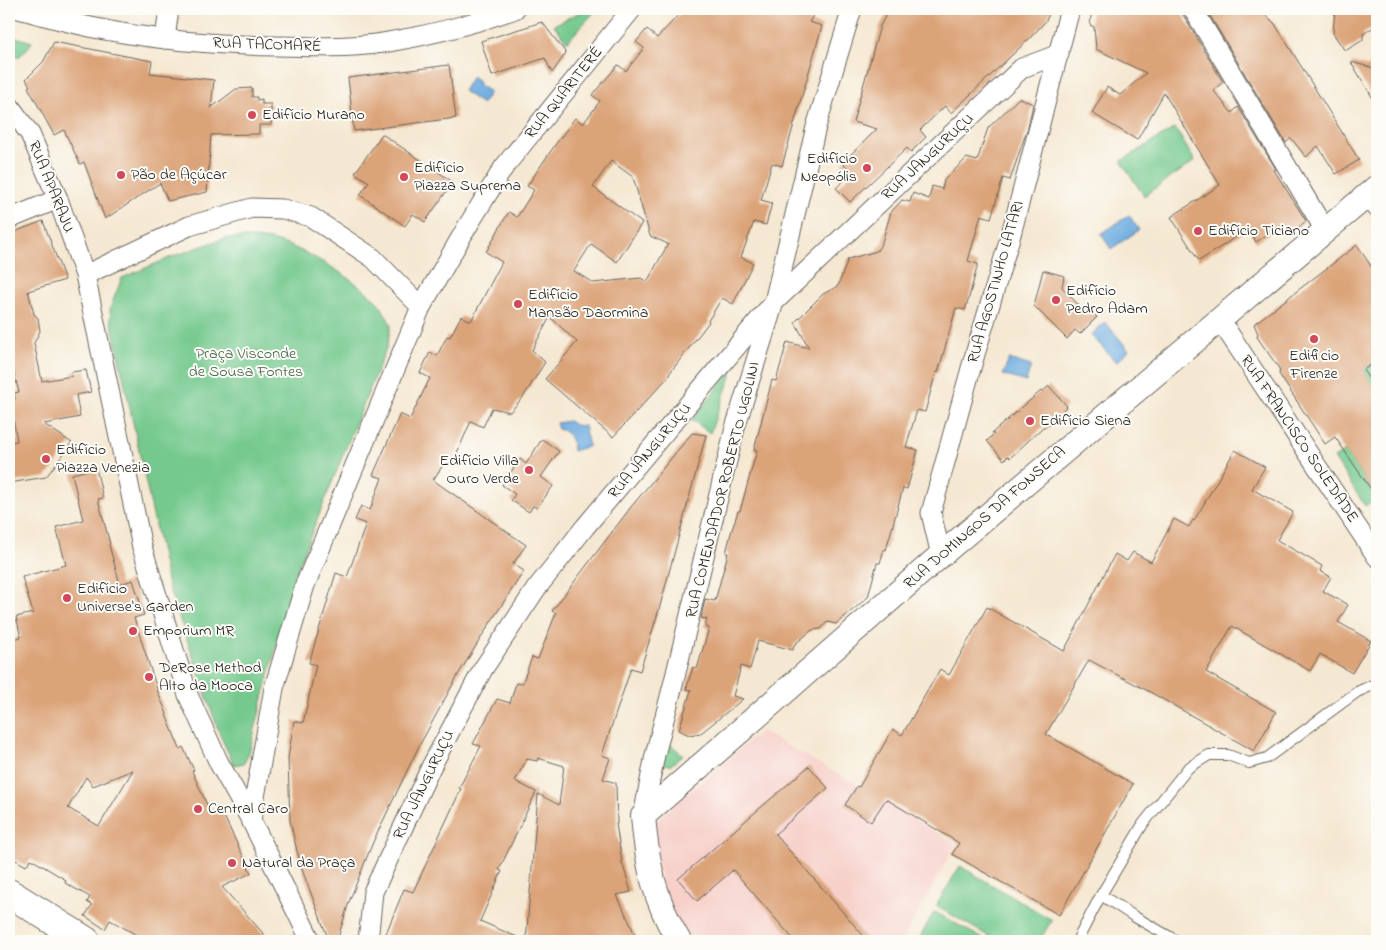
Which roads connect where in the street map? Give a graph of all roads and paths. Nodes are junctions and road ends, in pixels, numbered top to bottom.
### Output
1 (19, 9) edge
2 (169, 9) edge
3 (515, 9) edge
4 (632, 9) edge
5 (852, 9) edge
6 (1070, 9) edge
7 (1193, 9) edge
8 (165, 39) junction
9 (1059, 54) junction
10 (9, 105) edge
11 (1374, 197) edge
12 (58, 198) junction
13 (9, 219) edge
14 (1326, 232) junction
15 (85, 275) junction
16 (774, 302) junction
17 (421, 307) junction
18 (1220, 320) junction
19 (941, 555) junction
20 (1377, 557) edge
21 (1377, 683) edge
22 (643, 816) junction
23 (251, 820) junction
24 (9, 893) edge
25 (1100, 895) junction
26 (86, 941) edge
27 (311, 941) edge
28 (368, 941) edge
29 (679, 941) edge
30 (1077, 941) edge
31 (1177, 941) edge

1 - 8 street, RUA TACOMARÉ
2 - 8 street
3 - 8 street, RUA TACOMARÉ
4 - 17 street, RUA QUARITERÉ
5 - 16 street, RUA COMENDADOR ROBERTO UGOLINI
6 - 9 street, RUA AGOSTINHO LATARI
7 - 14 street
9 - 16 street, RUA JANGURUÇU
9 - 19 street, RUA AGOSTINHO LATARI
10 - 12 street, RUA APARAJU
11 - 14 street, RUA DOMINGOS DA FONSECA
12 - 13 street
12 - 15 street, RUA APARAJU
14 - 18 street, RUA DOMINGOS DA FONSECA
15 - 17 street
15 - 23 street
16 - 22 street, RUA COMENDADOR ROBERTO UGOLINI
16 - 28 street, RUA JANGURUÇU
17 - 23 street
18 - 19 street, RUA DOMINGOS DA FONSECA
18 - 20 street, RUA FRANCISCO SOLEDADE
19 - 22 street, RUA DOMINGOS DA FONSECA
21 - 25 lane
22 - 29 street, RUA COMENDADOR ROBERTO UGOLINI
23 - 27 street
24 - 26 main road
25 - 30 lane
25 - 31 lane

